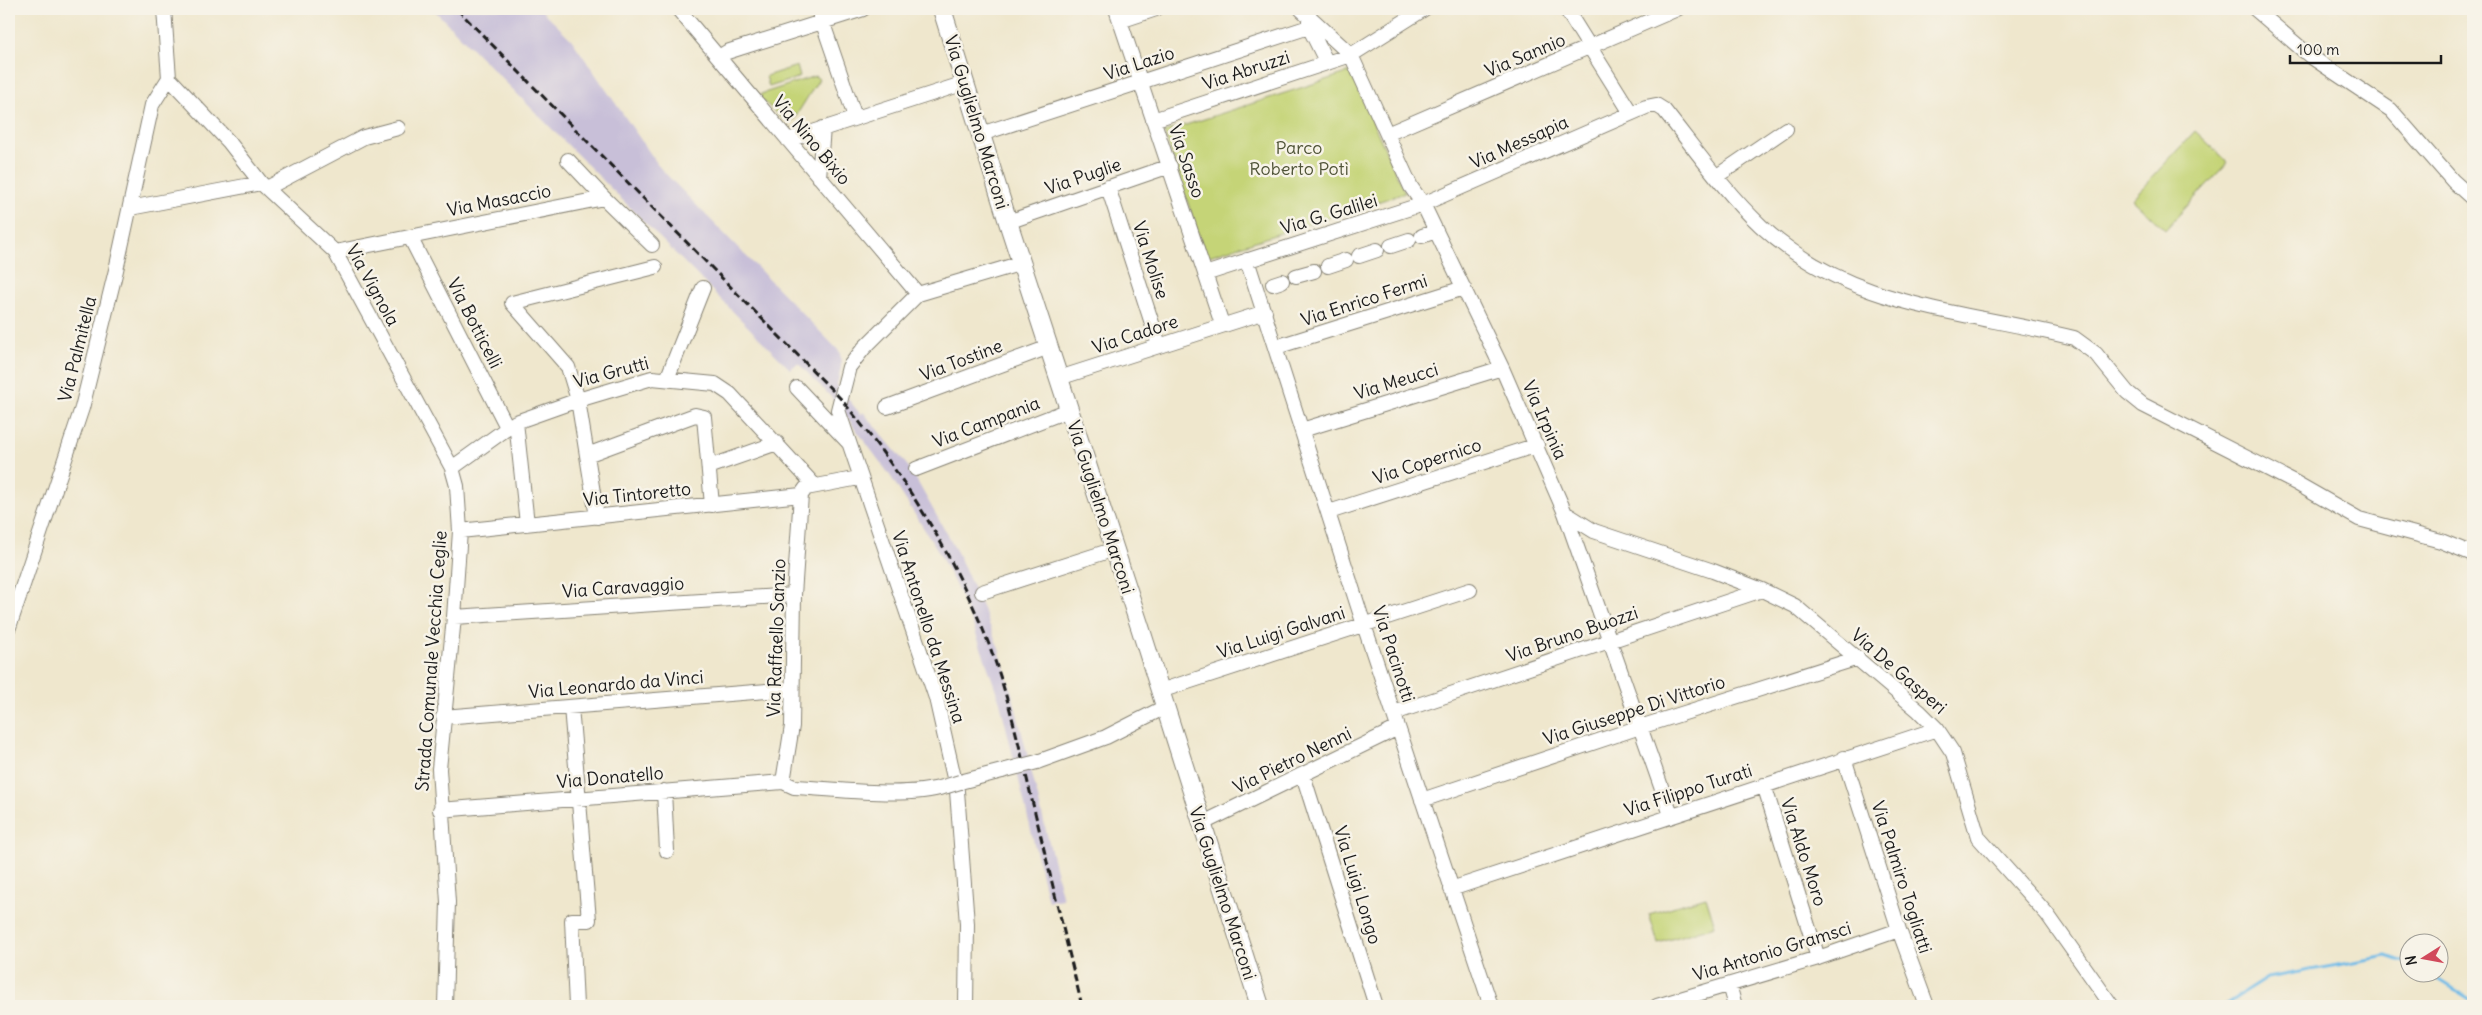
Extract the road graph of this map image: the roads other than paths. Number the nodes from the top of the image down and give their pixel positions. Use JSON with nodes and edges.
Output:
{"nodes":[{"id":1,"x":164,"y":9,"type":"edge"},
{"id":2,"x":678,"y":9,"type":"edge"},
{"id":3,"x":862,"y":9,"type":"edge"},
{"id":4,"x":942,"y":9,"type":"edge"},
{"id":5,"x":1156,"y":9,"type":"edge"},
{"id":6,"x":1424,"y":9,"type":"edge"},
{"id":7,"x":1566,"y":9,"type":"edge"},
{"id":8,"x":1677,"y":9,"type":"edge"},
{"id":9,"x":2255,"y":9,"type":"edge"},
{"id":10,"x":820,"y":15,"type":"edge"},
{"id":11,"x":1118,"y":15,"type":"edge"},
{"id":12,"x":1308,"y":15,"type":"edge"},
{"id":13,"x":1589,"y":47,"type":"junction"},
{"id":14,"x":1351,"y":55,"type":"junction"},
{"id":15,"x":719,"y":58,"type":"junction"},
{"id":16,"x":1327,"y":63,"type":"junction"},
{"id":17,"x":169,"y":78,"type":"junction"},
{"id":18,"x":1141,"y":82,"type":"junction"},
{"id":19,"x":965,"y":83,"type":"junction"},
{"id":20,"x":1631,"y":113,"type":"junction"},
{"id":21,"x":854,"y":117,"type":"junction"},
{"id":22,"x":1153,"y":120,"type":"junction"},
{"id":23,"x":398,"y":128,"type":"dead end"},
{"id":24,"x":823,"y":128,"type":"junction"},
{"id":25,"x":1786,"y":129,"type":"dead end"},
{"id":26,"x":981,"y":134,"type":"junction"},
{"id":27,"x":1387,"y":134,"type":"junction"},
{"id":28,"x":788,"y":140,"type":"junction"},
{"id":29,"x":568,"y":160,"type":"dead end"},
{"id":30,"x":1170,"y":166,"type":"junction"},
{"id":31,"x":1717,"y":176,"type":"junction"},
{"id":32,"x":819,"y":177,"type":"junction"},
{"id":33,"x":264,"y":186,"type":"junction"},
{"id":34,"x":1108,"y":186,"type":"junction"},
{"id":35,"x":604,"y":198,"type":"junction"},
{"id":36,"x":2473,"y":199,"type":"edge"},
{"id":37,"x":1423,"y":204,"type":"junction"},
{"id":38,"x":130,"y":208,"type":"junction"},
{"id":39,"x":1008,"y":222,"type":"junction"},
{"id":40,"x":1436,"y":231,"type":"junction"},
{"id":41,"x":410,"y":237,"type":"junction"},
{"id":42,"x":652,"y":245,"type":"dead end"},
{"id":43,"x":1391,"y":246,"type":"dead end"},
{"id":44,"x":1377,"y":250,"type":"dead end"},
{"id":45,"x":335,"y":252,"type":"junction"},
{"id":46,"x":1360,"y":256,"type":"dead end"},
{"id":47,"x":1247,"y":260,"type":"junction"},
{"id":48,"x":1346,"y":260,"type":"dead end"},
{"id":49,"x":1022,"y":263,"type":"junction"},
{"id":50,"x":1328,"y":266,"type":"dead end"},
{"id":51,"x":655,"y":267,"type":"dead end"},
{"id":52,"x":1314,"y":271,"type":"dead end"},
{"id":53,"x":1205,"y":274,"type":"junction"},
{"id":54,"x":1296,"y":276,"type":"dead end"},
{"id":55,"x":703,"y":288,"type":"dead end"},
{"id":56,"x":1464,"y":288,"type":"junction"},
{"id":57,"x":918,"y":294,"type":"junction"},
{"id":58,"x":1265,"y":312,"type":"junction"},
{"id":59,"x":1222,"y":324,"type":"junction"},
{"id":60,"x":1159,"y":345,"type":"junction"},
{"id":61,"x":1049,"y":347,"type":"junction"},
{"id":62,"x":1276,"y":347,"type":"junction"},
{"id":63,"x":1502,"y":368,"type":"junction"},
{"id":64,"x":1059,"y":378,"type":"junction"},
{"id":65,"x":668,"y":379,"type":"junction"},
{"id":66,"x":797,"y":388,"type":"dead end"},
{"id":67,"x":578,"y":400,"type":"junction"},
{"id":68,"x":887,"y":408,"type":"dead end"},
{"id":69,"x":1070,"y":410,"type":"junction"},
{"id":70,"x":512,"y":424,"type":"junction"},
{"id":71,"x":1302,"y":430,"type":"junction"},
{"id":72,"x":849,"y":442,"type":"junction"},
{"id":73,"x":777,"y":443,"type":"junction"},
{"id":74,"x":1537,"y":445,"type":"junction"},
{"id":75,"x":587,"y":455,"type":"junction"},
{"id":76,"x":710,"y":467,"type":"junction"},
{"id":77,"x":452,"y":468,"type":"junction"},
{"id":78,"x":916,"y":468,"type":"dead end"},
{"id":79,"x":859,"y":478,"type":"junction"},
{"id":80,"x":815,"y":486,"type":"junction"},
{"id":81,"x":801,"y":496,"type":"junction"},
{"id":82,"x":712,"y":505,"type":"junction"},
{"id":83,"x":1329,"y":512,"type":"junction"},
{"id":84,"x":1564,"y":513,"type":"junction"},
{"id":85,"x":597,"y":517,"type":"junction"},
{"id":86,"x":527,"y":524,"type":"junction"},
{"id":87,"x":460,"y":531,"type":"junction"},
{"id":88,"x":1115,"y":549,"type":"junction"},
{"id":89,"x":2473,"y":554,"type":"edge"},
{"id":90,"x":1470,"y":590,"type":"dead end"},
{"id":91,"x":1762,"y":590,"type":"junction"},
{"id":92,"x":982,"y":592,"type":"dead end"},
{"id":93,"x":794,"y":595,"type":"junction"},
{"id":94,"x":454,"y":617,"type":"junction"},
{"id":95,"x":1364,"y":625,"type":"junction"},
{"id":96,"x":9,"y":628,"type":"edge"},
{"id":97,"x":1610,"y":641,"type":"junction"},
{"id":98,"x":1858,"y":658,"type":"junction"},
{"id":99,"x":792,"y":689,"type":"junction"},
{"id":100,"x":1162,"y":699,"type":"junction"},
{"id":101,"x":571,"y":707,"type":"junction"},
{"id":102,"x":1394,"y":714,"type":"junction"},
{"id":103,"x":443,"y":716,"type":"junction"},
{"id":104,"x":1398,"y":728,"type":"junction"},
{"id":105,"x":1640,"y":728,"type":"junction"},
{"id":106,"x":1937,"y":729,"type":"junction"},
{"id":107,"x":1844,"y":758,"type":"junction"},
{"id":108,"x":1002,"y":771,"type":"joint"},
{"id":109,"x":1303,"y":775,"type":"junction"},
{"id":110,"x":783,"y":782,"type":"junction"},
{"id":111,"x":1764,"y":785,"type":"junction"},
{"id":112,"x":664,"y":792,"type":"junction"},
{"id":113,"x":578,"y":798,"type":"junction"},
{"id":114,"x":1422,"y":800,"type":"junction"},
{"id":115,"x":440,"y":810,"type":"junction"},
{"id":116,"x":1671,"y":815,"type":"junction"},
{"id":117,"x":1201,"y":824,"type":"junction"},
{"id":118,"x":667,"y":851,"type":"dead end"},
{"id":119,"x":1451,"y":889,"type":"junction"},
{"id":120,"x":1899,"y":930,"type":"junction"},
{"id":121,"x":1818,"y":958,"type":"junction"},
{"id":122,"x":1729,"y":985,"type":"junction"},
{"id":123,"x":966,"y":1001,"type":"edge"},
{"id":124,"x":445,"y":1006,"type":"edge"},
{"id":125,"x":576,"y":1006,"type":"edge"},
{"id":126,"x":955,"y":1006,"type":"edge"},
{"id":127,"x":1260,"y":1006,"type":"edge"},
{"id":128,"x":1376,"y":1006,"type":"edge"},
{"id":129,"x":1491,"y":1006,"type":"edge"},
{"id":130,"x":1657,"y":1006,"type":"edge"},
{"id":131,"x":1735,"y":1006,"type":"edge"},
{"id":132,"x":1927,"y":1006,"type":"edge"},
{"id":133,"x":2112,"y":1006,"type":"edge"}],
"edges":[{"from":1,"to":17,"type":"street"},
{"from":2,"to":15,"type":"street","name":"Via Nino Bixio"},
{"from":3,"to":10,"type":"street"},
{"from":4,"to":19,"type":"main road","name":"Via Guglielmo Marconi"},
{"from":5,"to":11,"type":"street"},
{"from":6,"to":14,"type":"street","name":"Via Abruzzi"},
{"from":7,"to":13,"type":"street"},
{"from":8,"to":13,"type":"street","name":"Via Sannio"},
{"from":9,"to":36,"type":"street"},
{"from":10,"to":15,"type":"street"},
{"from":10,"to":21,"type":"street"},
{"from":11,"to":18,"type":"street","name":"Via Sasso"},
{"from":12,"to":14,"type":"street"},
{"from":12,"to":16,"type":"street"},
{"from":12,"to":18,"type":"street","name":"Via Lazio"},
{"from":13,"to":20,"type":"street"},
{"from":13,"to":27,"type":"street","name":"Via Sannio"},
{"from":14,"to":16,"type":"street","name":"Via Abruzzi"},
{"from":14,"to":27,"type":"street","name":"Via Irpinia"},
{"from":15,"to":28,"type":"street","name":"Via Nino Bixio"},
{"from":16,"to":22,"type":"street","name":"Via Abruzzi"},
{"from":17,"to":33,"type":"street","name":"Via Vignola"},
{"from":17,"to":38,"type":"street","name":"Via Palmitella"},
{"from":18,"to":22,"type":"street","name":"Via Sasso"},
{"from":18,"to":26,"type":"street","name":"Via Lazio"},
{"from":19,"to":21,"type":"street"},
{"from":19,"to":26,"type":"main road","name":"Via Guglielmo Marconi"},
{"from":20,"to":31,"type":"street","name":"Via Messapia"},
{"from":20,"to":37,"type":"street","name":"Via Messapia"},
{"from":21,"to":24,"type":"street"},
{"from":22,"to":30,"type":"street","name":"Via Sasso"},
{"from":23,"to":33,"type":"street"},
{"from":24,"to":28,"type":"street"},
{"from":24,"to":32,"type":"street"},
{"from":25,"to":31,"type":"street"},
{"from":26,"to":39,"type":"main road","name":"Via Guglielmo Marconi"},
{"from":27,"to":37,"type":"street","name":"Via Irpinia"},
{"from":28,"to":32,"type":"street","name":"Via Nino Bixio"},
{"from":29,"to":35,"type":"street"},
{"from":30,"to":34,"type":"street","name":"Via Puglie"},
{"from":30,"to":53,"type":"street","name":"Via Sasso"},
{"from":31,"to":89,"type":"street","name":"Via Messapia"},
{"from":32,"to":57,"type":"street","name":"Via Nino Bixio"},
{"from":33,"to":38,"type":"street"},
{"from":33,"to":45,"type":"street","name":"Via Vignola"},
{"from":34,"to":39,"type":"street","name":"Via Puglie"},
{"from":34,"to":60,"type":"street","name":"Via Molise"},
{"from":35,"to":41,"type":"street","name":"Via Masaccio"},
{"from":35,"to":42,"type":"street"},
{"from":37,"to":40,"type":"street","name":"Via Irpinia"},
{"from":37,"to":47,"type":"street","name":"Via G. Galilei"},
{"from":38,"to":96,"type":"street","name":"Via Palmitella"},
{"from":39,"to":49,"type":"main road","name":"Via Guglielmo Marconi"},
{"from":40,"to":43,"type":"street"},
{"from":40,"to":56,"type":"street","name":"Via Irpinia"},
{"from":41,"to":45,"type":"street","name":"Via Masaccio"},
{"from":41,"to":70,"type":"street","name":"Via Botticelli"},
{"from":44,"to":46,"type":"street"},
{"from":45,"to":77,"type":"street","name":"Via Vignola"},
{"from":47,"to":53,"type":"street","name":"Via G. Galilei"},
{"from":47,"to":58,"type":"street","name":"Via Pacinotti"},
{"from":48,"to":50,"type":"street"},
{"from":49,"to":57,"type":"street"},
{"from":49,"to":61,"type":"main road","name":"Via Guglielmo Marconi"},
{"from":51,"to":67,"type":"street"},
{"from":52,"to":54,"type":"street"},
{"from":53,"to":59,"type":"street","name":"Via Sasso"},
{"from":55,"to":65,"type":"street"},
{"from":56,"to":62,"type":"street","name":"Via Enrico Fermi"},
{"from":56,"to":63,"type":"street","name":"Via Irpinia"},
{"from":57,"to":72,"type":"street","name":"Via Antonello da Messina"},
{"from":58,"to":59,"type":"street","name":"Via Cadore"},
{"from":58,"to":62,"type":"street","name":"Via Pacinotti"},
{"from":59,"to":60,"type":"street","name":"Via Cadore"},
{"from":60,"to":64,"type":"street","name":"Via Cadore"},
{"from":61,"to":64,"type":"main road","name":"Via Guglielmo Marconi"},
{"from":61,"to":68,"type":"street","name":"Via Tostine"},
{"from":62,"to":71,"type":"street","name":"Via Pacinotti"},
{"from":63,"to":71,"type":"street","name":"Via Meucci"},
{"from":63,"to":74,"type":"street","name":"Via Irpinia"},
{"from":64,"to":69,"type":"main road","name":"Via Guglielmo Marconi"},
{"from":65,"to":67,"type":"street","name":"Via Grutti"},
{"from":65,"to":73,"type":"street","name":"Via Grutti"},
{"from":66,"to":72,"type":"street"},
{"from":67,"to":70,"type":"street","name":"Via Grutti"},
{"from":67,"to":75,"type":"street"},
{"from":69,"to":78,"type":"street","name":"Via Campania"},
{"from":69,"to":88,"type":"main road","name":"Via Guglielmo Marconi"},
{"from":70,"to":77,"type":"street","name":"Via Grutti"},
{"from":70,"to":86,"type":"street"},
{"from":71,"to":83,"type":"street","name":"Via Pacinotti"},
{"from":72,"to":79,"type":"street","name":"Via Antonello da Messina"},
{"from":73,"to":76,"type":"street"},
{"from":73,"to":80,"type":"street","name":"Via Grutti"},
{"from":74,"to":83,"type":"street","name":"Via Copernico"},
{"from":74,"to":84,"type":"street","name":"Via Irpinia"},
{"from":75,"to":76,"type":"street"},
{"from":75,"to":85,"type":"street"},
{"from":76,"to":82,"type":"street"},
{"from":77,"to":87,"type":"street","name":"Strada Comunale Vecchia Ceglie"},
{"from":79,"to":80,"type":"street"},
{"from":79,"to":123,"type":"street","name":"Via Antonello da Messina"},
{"from":80,"to":81,"type":"street","name":"Via Tintoretto"},
{"from":81,"to":82,"type":"street","name":"Via Tintoretto"},
{"from":81,"to":93,"type":"street","name":"Via Raffaello Sanzio"},
{"from":82,"to":85,"type":"street","name":"Via Tintoretto"},
{"from":83,"to":95,"type":"street","name":"Via Pacinotti"},
{"from":84,"to":91,"type":"street","name":"Via De Gasperi"},
{"from":84,"to":97,"type":"street","name":"Via Irpinia"},
{"from":85,"to":86,"type":"street","name":"Via Tintoretto"},
{"from":86,"to":87,"type":"street","name":"Via Tintoretto"},
{"from":87,"to":94,"type":"street","name":"Strada Comunale Vecchia Ceglie"},
{"from":88,"to":92,"type":"street"},
{"from":88,"to":100,"type":"main road","name":"Via Guglielmo Marconi"},
{"from":90,"to":95,"type":"street","name":"Via Luigi Galvani"},
{"from":91,"to":97,"type":"street","name":"Via Bruno Buozzi"},
{"from":91,"to":98,"type":"street","name":"Via De Gasperi"},
{"from":93,"to":94,"type":"street","name":"Via Caravaggio"},
{"from":93,"to":99,"type":"street","name":"Via Raffaello Sanzio"},
{"from":94,"to":103,"type":"street","name":"Strada Comunale Vecchia Ceglie"},
{"from":95,"to":100,"type":"street","name":"Via Luigi Galvani"},
{"from":95,"to":102,"type":"street","name":"Via Pacinotti"},
{"from":97,"to":102,"type":"street","name":"Via Bruno Buozzi"},
{"from":97,"to":105,"type":"street","name":"Via Irpinia"},
{"from":98,"to":105,"type":"street","name":"Via Giuseppe Di Vittorio"},
{"from":98,"to":106,"type":"street","name":"Via De Gasperi"},
{"from":99,"to":101,"type":"street","name":"Via Leonardo da Vinci"},
{"from":99,"to":110,"type":"street","name":"Via Raffaello Sanzio"},
{"from":100,"to":108,"type":"street","name":"Via Luigi Galvani","bridge":true},
{"from":100,"to":117,"type":"main road","name":"Via Guglielmo Marconi"},
{"from":101,"to":103,"type":"street","name":"Via Leonardo da Vinci"},
{"from":101,"to":113,"type":"street"},
{"from":102,"to":104,"type":"street","name":"Via Pacinotti"},
{"from":103,"to":115,"type":"street","name":"Strada Comunale Vecchia Ceglie"},
{"from":104,"to":109,"type":"street","name":"Via Pietro Nenni"},
{"from":104,"to":114,"type":"street","name":"Via Pacinotti"},
{"from":105,"to":114,"type":"street","name":"Via Giuseppe Di Vittorio"},
{"from":105,"to":116,"type":"street","name":"Via Irpinia"},
{"from":106,"to":107,"type":"street","name":"Via Filippo Turati"},
{"from":106,"to":133,"type":"street","name":"Via De Gasperi"},
{"from":107,"to":111,"type":"street","name":"Via Filippo Turati"},
{"from":107,"to":120,"type":"street","name":"Via Palmiro Togliatti"},
{"from":108,"to":110,"type":"street","name":"Via Donatello"},
{"from":109,"to":117,"type":"street","name":"Via Pietro Nenni"},
{"from":109,"to":128,"type":"street","name":"Via Luigi Longo"},
{"from":110,"to":112,"type":"street","name":"Via Donatello"},
{"from":111,"to":116,"type":"street","name":"Via Filippo Turati"},
{"from":111,"to":121,"type":"street","name":"Via Aldo Moro"},
{"from":112,"to":113,"type":"street","name":"Via Donatello"},
{"from":112,"to":118,"type":"street"},
{"from":113,"to":115,"type":"street","name":"Via Donatello"},
{"from":113,"to":125,"type":"street"},
{"from":114,"to":119,"type":"street","name":"Via Pacinotti"},
{"from":115,"to":124,"type":"street","name":"Strada Comunale Vecchia Ceglie"},
{"from":116,"to":119,"type":"street","name":"Via Filippo Turati"},
{"from":117,"to":127,"type":"main road","name":"Via Guglielmo Marconi"},
{"from":119,"to":129,"type":"street","name":"Via Pacinotti"},
{"from":120,"to":121,"type":"street","name":"Via Antonio Gramsci"},
{"from":120,"to":132,"type":"street","name":"Via Palmiro Togliatti"},
{"from":121,"to":122,"type":"street","name":"Via Antonio Gramsci"},
{"from":122,"to":130,"type":"street","name":"Via Antonio Gramsci"},
{"from":122,"to":131,"type":"street"},
{"from":123,"to":126,"type":"street"}]}
